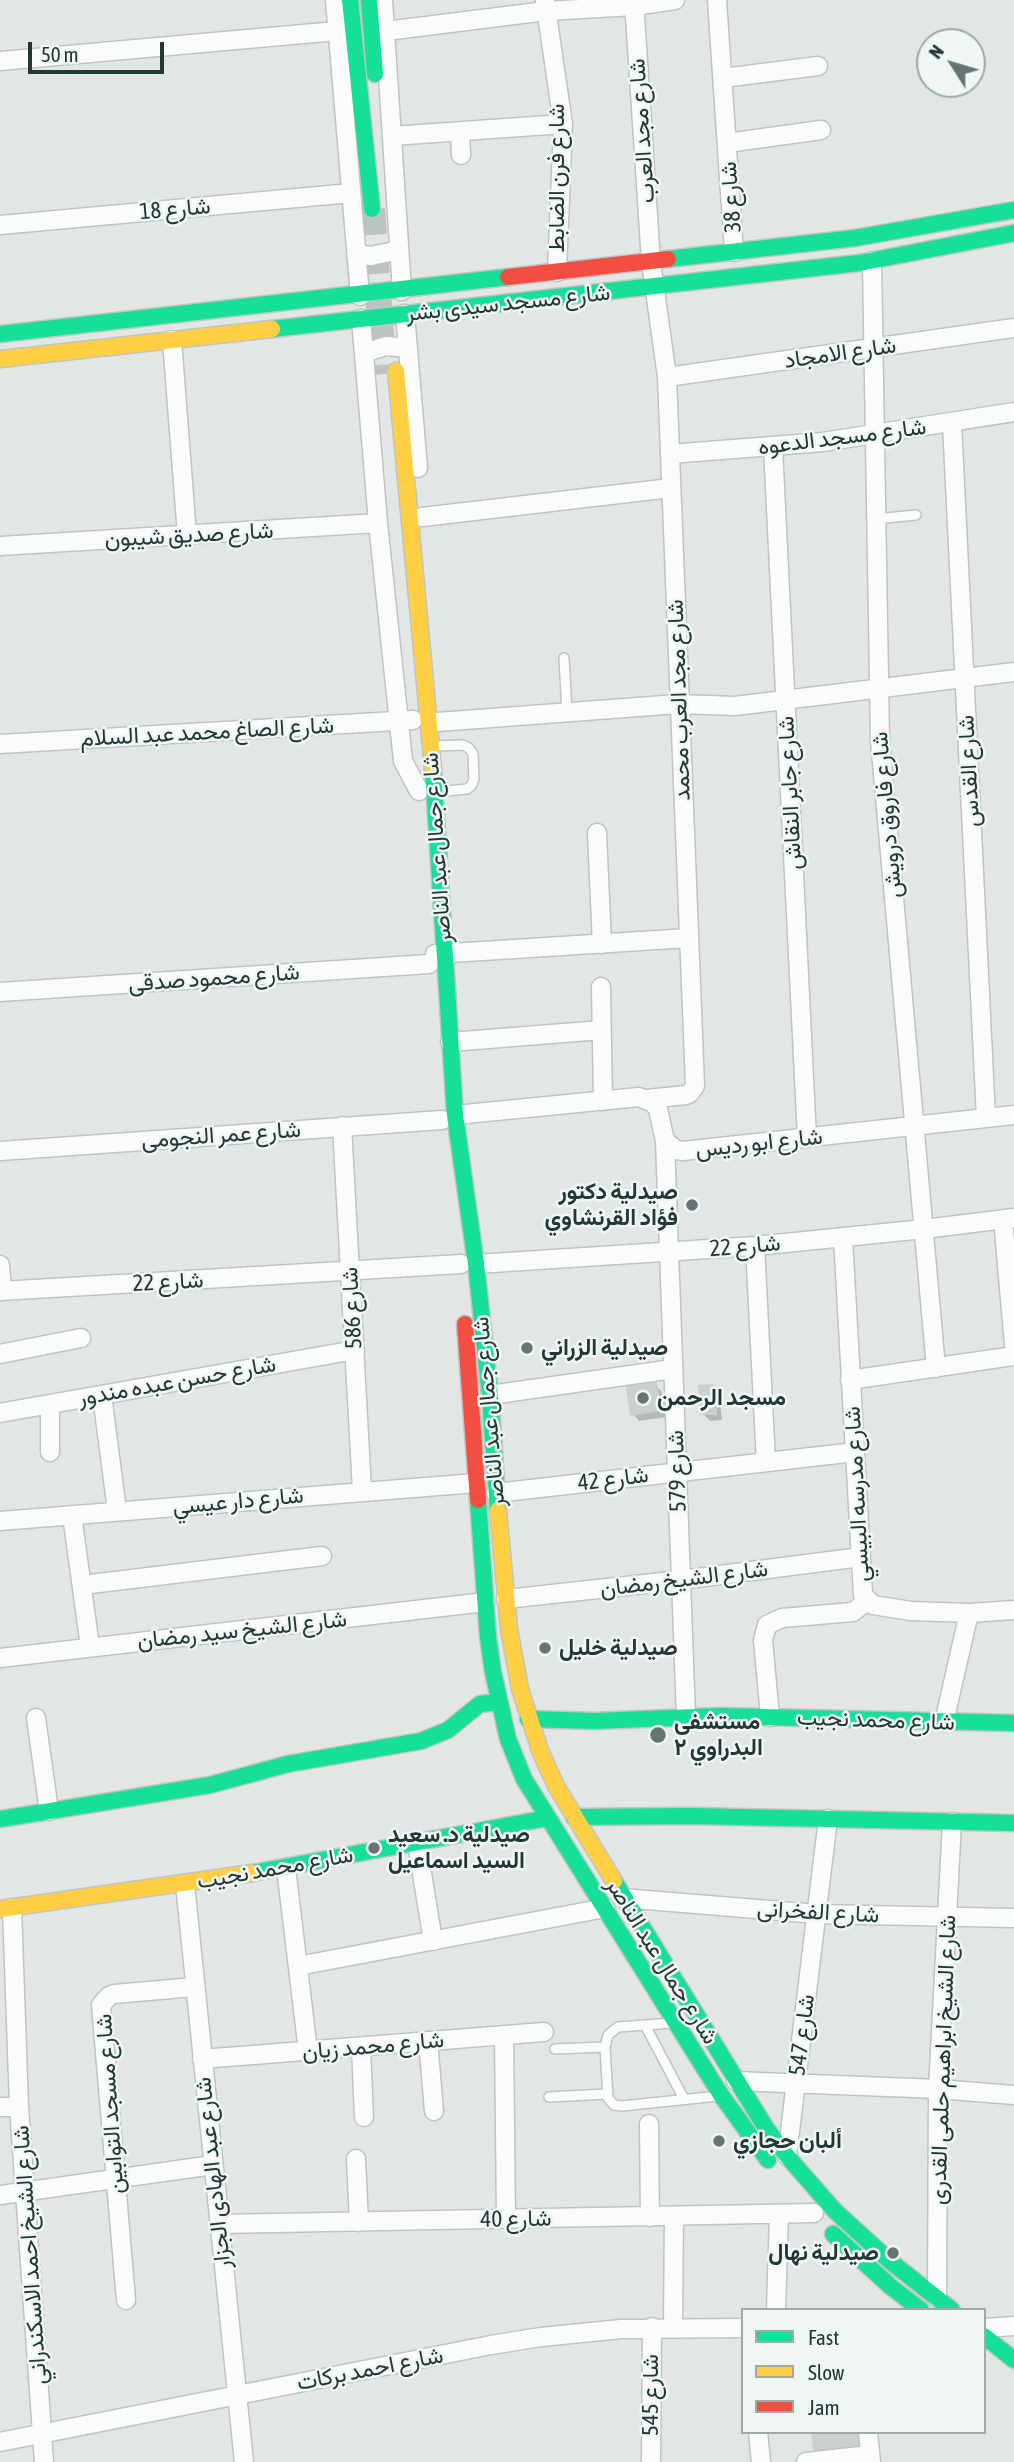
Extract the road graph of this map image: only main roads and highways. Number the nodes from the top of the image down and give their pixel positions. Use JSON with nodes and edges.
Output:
{"nodes":[{"id":1,"x":349,"y":0,"type":"edge"},
{"id":2,"x":369,"y":0,"type":"edge"},
{"id":3,"x":1014,"y":210,"type":"edge"},
{"id":4,"x":1014,"y":233,"type":"edge"},
{"id":5,"x":855,"y":238,"type":"junction"},
{"id":6,"x":866,"y":262,"type":"junction"},
{"id":7,"x":0,"y":334,"type":"edge"},
{"id":8,"x":0,"y":359,"type":"edge"},
{"id":9,"x":406,"y":721,"type":"road end"},
{"id":10,"x":427,"y":791,"type":"junction"},
{"id":11,"x":424,"y":886,"type":"dead end"},
{"id":12,"x":432,"y":1003,"type":"dead end"},
{"id":13,"x":448,"y":1117,"type":"junction"},
{"id":14,"x":468,"y":1264,"type":"junction"},
{"id":15,"x":498,"y":1702,"type":"junction"},
{"id":16,"x":528,"y":1719,"type":"junction"},
{"id":17,"x":1014,"y":1723,"type":"edge"},
{"id":18,"x":574,"y":1817,"type":"junction"},
{"id":19,"x":548,"y":1818,"type":"junction"},
{"id":20,"x":0,"y":1819,"type":"edge"},
{"id":21,"x":1014,"y":1823,"type":"edge"},
{"id":22,"x":6,"y":1908,"type":"edge"},
{"id":23,"x":781,"y":2176,"type":"dead end"},
{"id":24,"x":797,"y":2194,"type":"dead end"},
{"id":25,"x":919,"y":2308,"type":"edge"},
{"id":26,"x":950,"y":2308,"type":"edge"},
{"id":27,"x":986,"y":2338,"type":"edge"},
{"id":28,"x":1014,"y":2360,"type":"edge"}],
"edges":[{"from":1,"to":2,"type":"main road"},
{"from":3,"to":5,"type":"main road","name":"شارع مسجد سيدى بشر"},
{"from":4,"to":6,"type":"main road","name":"شارع مسجد سيدى بشر"},
{"from":5,"to":6,"type":"main road"},
{"from":5,"to":7,"type":"main road","name":"شارع مسجد سيدى بشر"},
{"from":6,"to":8,"type":"main road","name":"شارع مسجد سيدى بشر"},
{"from":9,"to":10,"type":"main road","name":"شارع جمال عبد الناصر"},
{"from":10,"to":11,"type":"main road","name":"شارع جمال عبد الناصر"},
{"from":10,"to":13,"type":"main road","name":"شارع جمال عبد الناصر"},
{"from":12,"to":13,"type":"main road","name":"شارع جمال عبد الناصر"},
{"from":13,"to":14,"type":"main road","name":"شارع جمال عبد الناصر"},
{"from":14,"to":15,"type":"main road","name":"شارع جمال عبد الناصر"},
{"from":14,"to":16,"type":"main road","name":"شارع جمال عبد الناصر"},
{"from":15,"to":19,"type":"main road","name":"شارع جمال عبد الناصر"},
{"from":15,"to":20,"type":"main road"},
{"from":16,"to":17,"type":"main road","name":"شارع محمد نجيب"},
{"from":16,"to":18,"type":"main road","name":"شارع جمال عبد الناصر"},
{"from":18,"to":21,"type":"main road"},
{"from":18,"to":26,"type":"main road","name":"شارع جمال عبد الناصر"},
{"from":19,"to":22,"type":"main road","name":"شارع محمد نجيب"},
{"from":19,"to":23,"type":"main road","name":"شارع جمال عبد الناصر"},
{"from":24,"to":25,"type":"main road"},
{"from":27,"to":28,"type":"main road"}]}
